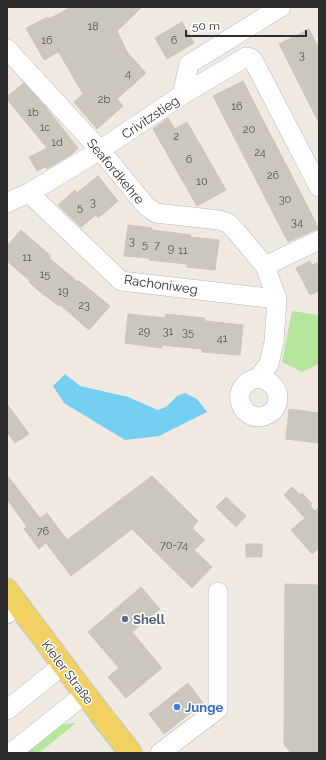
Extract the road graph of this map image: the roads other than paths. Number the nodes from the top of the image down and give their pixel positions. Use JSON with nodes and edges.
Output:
{"nodes":[{"id":1,"x":281,"y":7,"type":"edge"},
{"id":2,"x":7,"y":49,"type":"edge"},
{"id":3,"x":182,"y":95,"type":"junction"},
{"id":4,"x":100,"y":150,"type":"junction"},
{"id":5,"x":319,"y":187,"type":"edge"},
{"id":6,"x":29,"y":193,"type":"junction"},
{"id":7,"x":7,"y":203,"type":"edge"},
{"id":8,"x":319,"y":240,"type":"edge"},
{"id":9,"x":265,"y":266,"type":"junction"},
{"id":10,"x":277,"y":299,"type":"junction"},
{"id":11,"x":258,"y":378,"type":"dead end"},
{"id":12,"x":218,"y":592,"type":"dead end"},
{"id":13,"x":11,"y":603,"type":"edge"},
{"id":14,"x":63,"y":665,"type":"junction"},
{"id":15,"x":85,"y":694,"type":"junction"},
{"id":16,"x":7,"y":710,"type":"edge"},
{"id":17,"x":11,"y":753,"type":"edge"},
{"id":18,"x":131,"y":753,"type":"edge"},
{"id":19,"x":160,"y":753,"type":"edge"}],
"edges":[{"from":1,"to":3,"type":"street","name":"Crivitzstieg"},
{"from":2,"to":4,"type":"street","name":"Seafordkehre"},
{"from":3,"to":4,"type":"street","name":"Crivitzstieg"},
{"from":3,"to":5,"type":"street"},
{"from":4,"to":6,"type":"street"},
{"from":4,"to":9,"type":"street","name":"Seafordkehre"},
{"from":6,"to":7,"type":"street"},
{"from":6,"to":10,"type":"street","name":"Rachoniweg"},
{"from":8,"to":9,"type":"street"},
{"from":9,"to":10,"type":"street","name":"Seafordkehre"},
{"from":10,"to":11,"type":"street","name":"Seafordkehre"},
{"from":12,"to":19,"type":"street"},
{"from":13,"to":14,"type":"main road","name":"Kieler Straße"},
{"from":14,"to":15,"type":"main road","name":"Kieler Straße"},
{"from":14,"to":16,"type":"street"},
{"from":15,"to":17,"type":"street"},
{"from":15,"to":18,"type":"main road","name":"Kieler Straße"}]}
